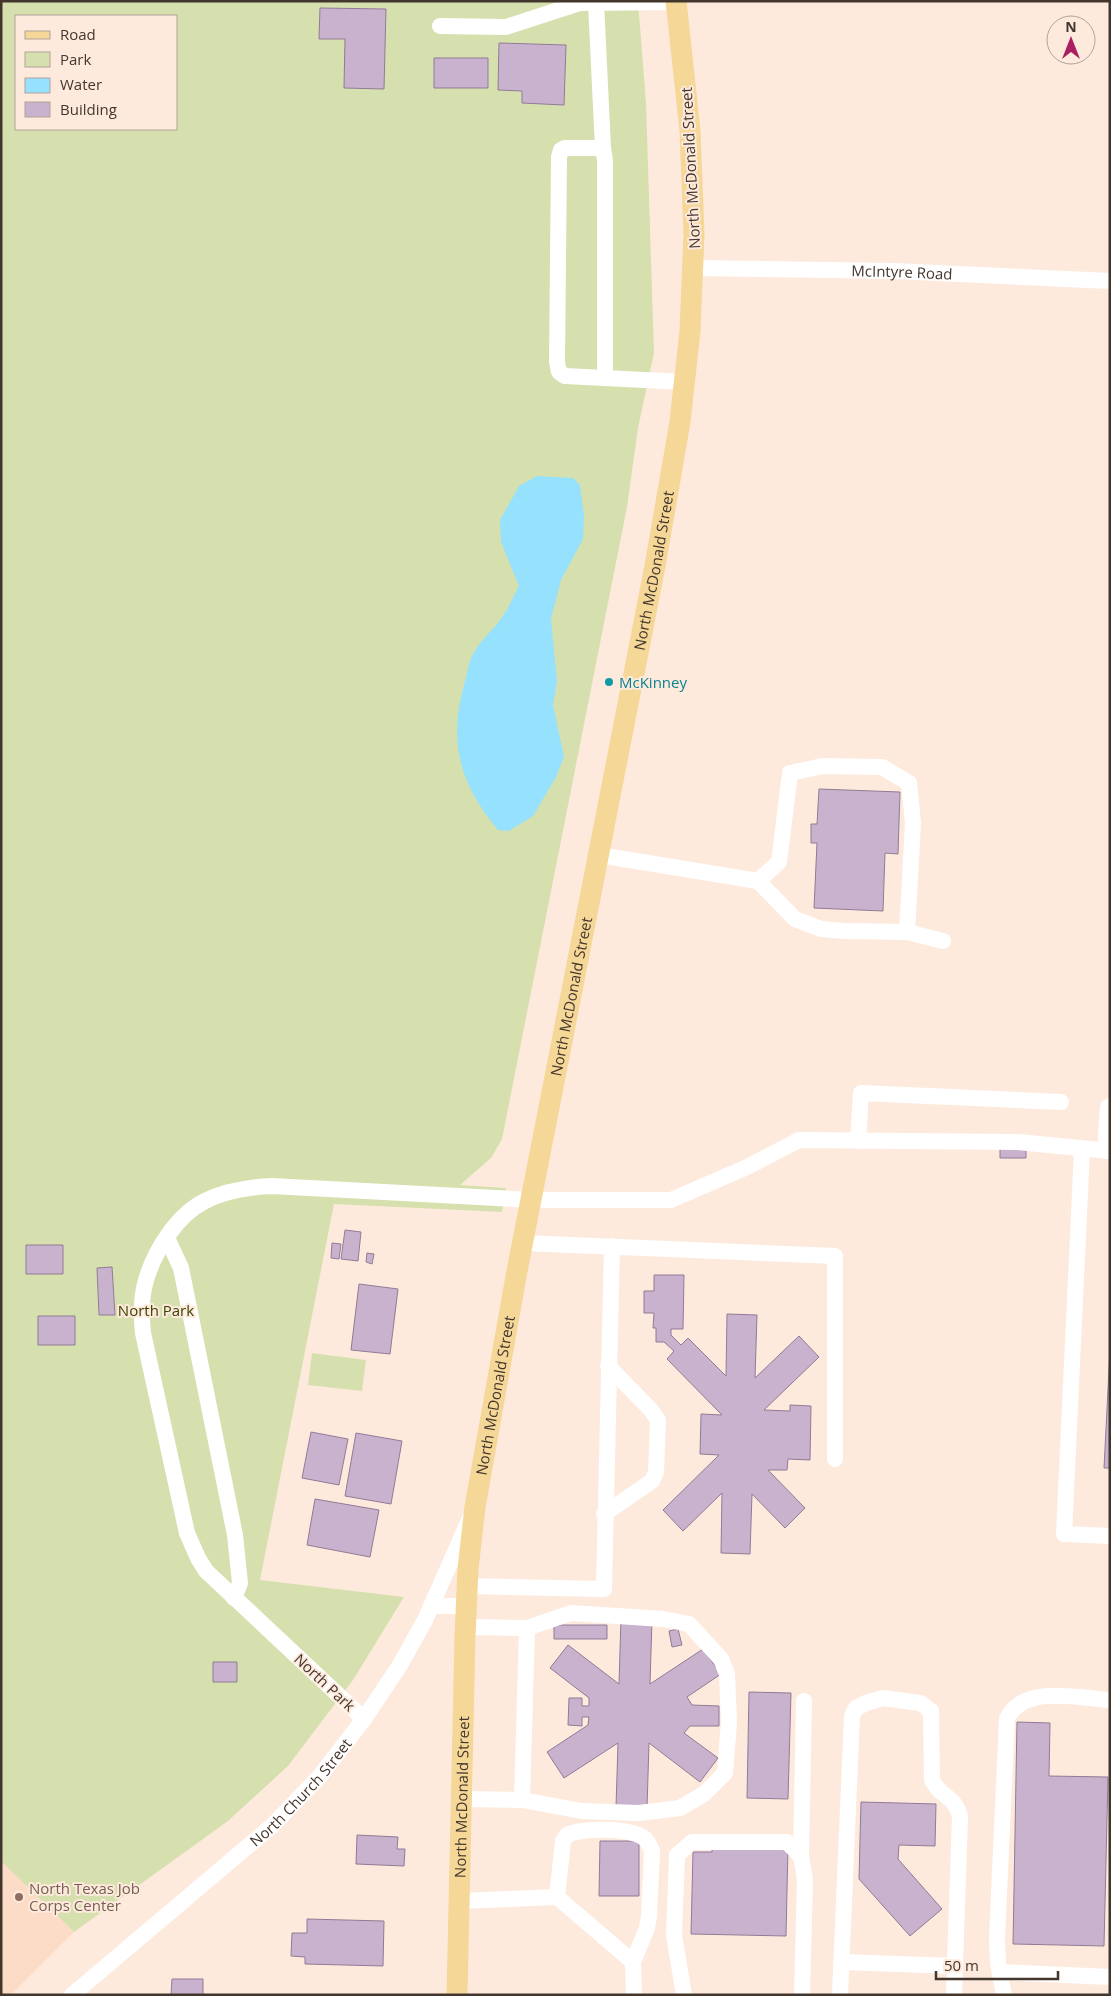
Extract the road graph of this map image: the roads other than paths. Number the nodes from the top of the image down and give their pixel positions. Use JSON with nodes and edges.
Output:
{"nodes":[{"id":1,"x":676,"y":2,"type":"edge"},
{"id":2,"x":596,"y":3,"type":"junction"},
{"id":3,"x":440,"y":26,"type":"dead end"},
{"id":4,"x":603,"y":148,"type":"junction"},
{"id":5,"x":694,"y":268,"type":"junction"},
{"id":6,"x":1110,"y":281,"type":"edge"},
{"id":7,"x":605,"y":378,"type":"junction"},
{"id":8,"x":684,"y":382,"type":"junction"},
{"id":9,"x":599,"y":855,"type":"junction"},
{"id":10,"x":758,"y":881,"type":"junction"},
{"id":11,"x":907,"y":932,"type":"junction"},
{"id":12,"x":943,"y":941,"type":"dead end"},
{"id":13,"x":1061,"y":1102,"type":"dead end"},
{"id":14,"x":1110,"y":1106,"type":"edge"},
{"id":15,"x":858,"y":1141,"type":"junction"},
{"id":16,"x":1082,"y":1150,"type":"junction"},
{"id":17,"x":1107,"y":1151,"type":"edge"},
{"id":18,"x":532,"y":1200,"type":"junction"},
{"id":19,"x":168,"y":1238,"type":"junction"},
{"id":20,"x":523,"y":1242,"type":"junction"},
{"id":21,"x":612,"y":1246,"type":"junction"},
{"id":22,"x":608,"y":1366,"type":"junction"},
{"id":23,"x":835,"y":1459,"type":"dead end"},
{"id":24,"x":475,"y":1507,"type":"junction"},
{"id":25,"x":604,"y":1514,"type":"junction"},
{"id":26,"x":1110,"y":1536,"type":"edge"},
{"id":27,"x":234,"y":1598,"type":"junction"},
{"id":28,"x":431,"y":1606,"type":"junction"},
{"id":29,"x":466,"y":1606,"type":"junction"},
{"id":30,"x":527,"y":1628,"type":"junction"},
{"id":31,"x":1110,"y":1700,"type":"edge"},
{"id":32,"x":804,"y":1701,"type":"dead end"},
{"id":33,"x":364,"y":1719,"type":"junction"},
{"id":34,"x":461,"y":1799,"type":"junction"},
{"id":35,"x":522,"y":1800,"type":"junction"},
{"id":36,"x":801,"y":1856,"type":"junction"},
{"id":37,"x":556,"y":1897,"type":"junction"},
{"id":38,"x":459,"y":1901,"type":"junction"},
{"id":39,"x":633,"y":1962,"type":"junction"},
{"id":40,"x":841,"y":1962,"type":"junction"},
{"id":41,"x":955,"y":1966,"type":"junction"},
{"id":42,"x":1000,"y":1972,"type":"junction"},
{"id":43,"x":1110,"y":1977,"type":"edge"},
{"id":44,"x":72,"y":1995,"type":"edge"},
{"id":45,"x":457,"y":1995,"type":"edge"},
{"id":46,"x":634,"y":1995,"type":"edge"},
{"id":47,"x":684,"y":1995,"type":"edge"},
{"id":48,"x":802,"y":1995,"type":"edge"},
{"id":49,"x":840,"y":1995,"type":"edge"},
{"id":50,"x":954,"y":1995,"type":"edge"},
{"id":51,"x":1004,"y":1995,"type":"edge"}],
"edges":[{"from":1,"to":2,"type":"street"},
{"from":1,"to":5,"type":"main road","name":"North McDonald Street"},
{"from":2,"to":3,"type":"street"},
{"from":2,"to":4,"type":"street"},
{"from":4,"to":7,"type":"street"},
{"from":4,"to":7,"type":"street"},
{"from":5,"to":6,"type":"street","name":"McIntyre Road"},
{"from":5,"to":8,"type":"main road","name":"North McDonald Street"},
{"from":7,"to":8,"type":"street"},
{"from":8,"to":9,"type":"main road","name":"North McDonald Street"},
{"from":9,"to":10,"type":"street"},
{"from":9,"to":18,"type":"main road","name":"North McDonald Street"},
{"from":10,"to":11,"type":"street"},
{"from":10,"to":11,"type":"street"},
{"from":11,"to":12,"type":"street"},
{"from":13,"to":15,"type":"street"},
{"from":14,"to":17,"type":"street"},
{"from":15,"to":16,"type":"street","name":"North Park"},
{"from":15,"to":18,"type":"street","name":"North Park"},
{"from":16,"to":17,"type":"street","name":"North Park"},
{"from":16,"to":26,"type":"street"},
{"from":18,"to":19,"type":"street","name":"North Park"},
{"from":18,"to":20,"type":"main road","name":"North McDonald Street"},
{"from":19,"to":27,"type":"street"},
{"from":19,"to":27,"type":"street","name":"North Park"},
{"from":20,"to":21,"type":"street"},
{"from":20,"to":24,"type":"main road","name":"North McDonald Street"},
{"from":21,"to":22,"type":"street"},
{"from":21,"to":23,"type":"street"},
{"from":22,"to":25,"type":"street"},
{"from":22,"to":25,"type":"street"},
{"from":24,"to":28,"type":"street","name":"North Church Street"},
{"from":24,"to":29,"type":"main road","name":"North McDonald Street"},
{"from":25,"to":29,"type":"street"},
{"from":27,"to":33,"type":"street","name":"North Park"},
{"from":28,"to":29,"type":"street"},
{"from":28,"to":33,"type":"street","name":"North Church Street"},
{"from":29,"to":30,"type":"street"},
{"from":29,"to":34,"type":"main road","name":"North McDonald Street"},
{"from":30,"to":35,"type":"street"},
{"from":30,"to":35,"type":"street"},
{"from":31,"to":42,"type":"street"},
{"from":32,"to":36,"type":"street"},
{"from":33,"to":44,"type":"street","name":"North Church Street"},
{"from":34,"to":35,"type":"street"},
{"from":34,"to":38,"type":"main road","name":"North McDonald Street"},
{"from":36,"to":47,"type":"street"},
{"from":36,"to":48,"type":"street"},
{"from":37,"to":38,"type":"street"},
{"from":37,"to":39,"type":"street"},
{"from":37,"to":39,"type":"street"},
{"from":38,"to":45,"type":"main road","name":"North McDonald Street"},
{"from":39,"to":46,"type":"street"},
{"from":40,"to":41,"type":"street"},
{"from":40,"to":41,"type":"street"},
{"from":40,"to":49,"type":"street"},
{"from":41,"to":50,"type":"street"},
{"from":42,"to":43,"type":"street"},
{"from":42,"to":51,"type":"street"}]}
